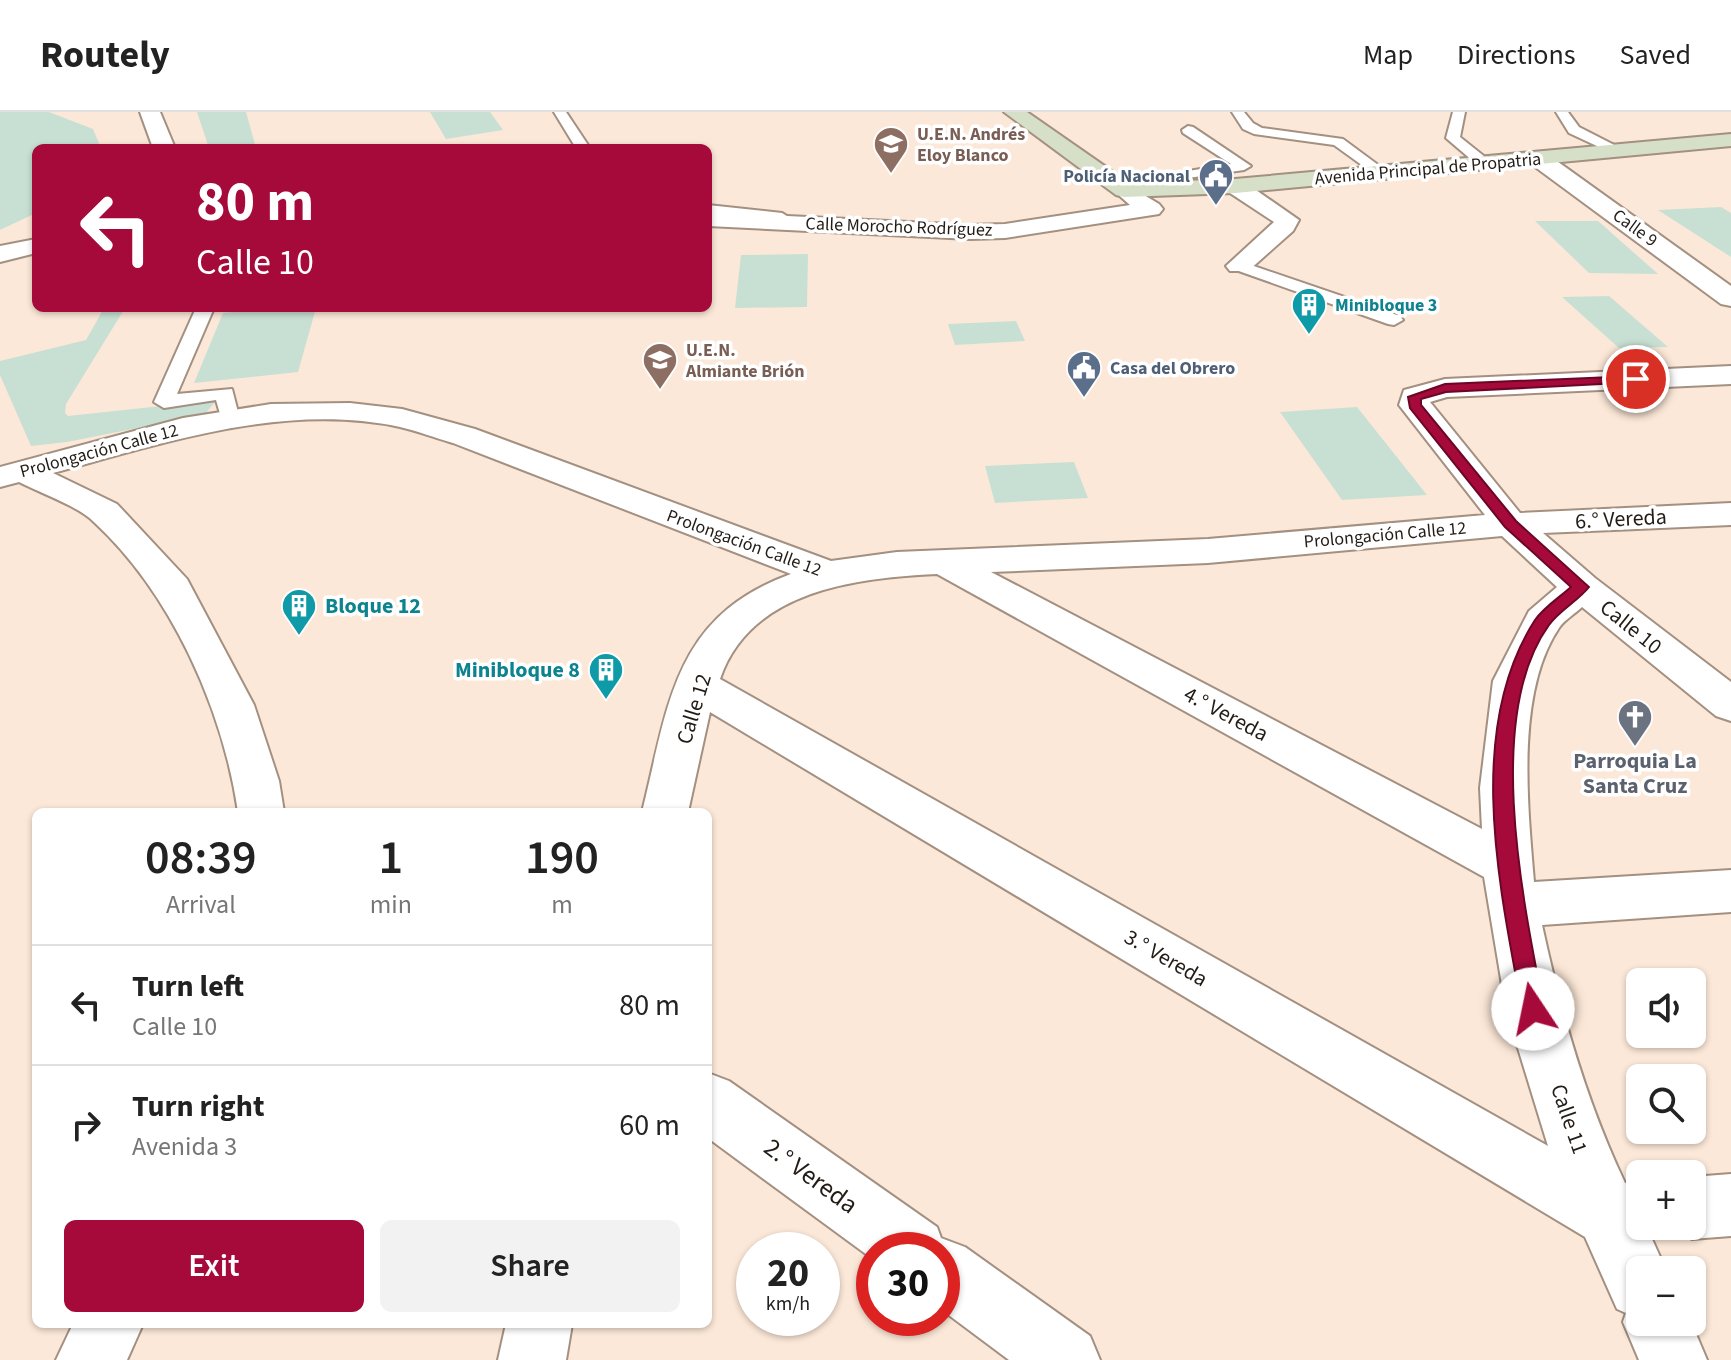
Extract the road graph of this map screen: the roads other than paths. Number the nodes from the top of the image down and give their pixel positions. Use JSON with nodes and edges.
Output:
{"nodes":[{"id":1,"x":150,"y":112,"type":"edge"},
{"id":2,"x":560,"y":112,"type":"edge"},
{"id":3,"x":1014,"y":112,"type":"edge"},
{"id":4,"x":1238,"y":112,"type":"edge"},
{"id":5,"x":1459,"y":112,"type":"edge"},
{"id":6,"x":1562,"y":112,"type":"edge"},
{"id":7,"x":1188,"y":130,"type":"dead end"},
{"id":8,"x":1730,"y":141,"type":"edge"},
{"id":9,"x":162,"y":144,"type":"edge"},
{"id":10,"x":580,"y":144,"type":"edge"},
{"id":11,"x":1619,"y":151,"type":"junction"},
{"id":12,"x":1539,"y":159,"type":"junction"},
{"id":13,"x":1485,"y":164,"type":"junction"},
{"id":14,"x":1382,"y":173,"type":"junction"},
{"id":15,"x":1158,"y":180,"type":"dead end"},
{"id":16,"x":1235,"y":180,"type":"junction"},
{"id":17,"x":1124,"y":190,"type":"junction"},
{"id":18,"x":712,"y":209,"type":"edge"},
{"id":19,"x":712,"y":219,"type":"edge"},
{"id":20,"x":850,"y":226,"type":"junction"},
{"id":21,"x":32,"y":247,"type":"edge"},
{"id":22,"x":0,"y":253,"type":"edge"},
{"id":23,"x":1239,"y":266,"type":"joint"},
{"id":24,"x":1731,"y":298,"type":"edge"},
{"id":25,"x":203,"y":312,"type":"edge"},
{"id":26,"x":1394,"y":320,"type":"dead end"},
{"id":27,"x":1731,"y":375,"type":"edge"},
{"id":28,"x":230,"y":420,"type":"junction"},
{"id":29,"x":11,"y":474,"type":"edge"},
{"id":30,"x":1731,"y":514,"type":"edge"},
{"id":31,"x":1510,"y":524,"type":"junction"},
{"id":32,"x":945,"y":563,"type":"junction"},
{"id":33,"x":828,"y":574,"type":"junction"},
{"id":34,"x":1581,"y":587,"type":"junction"},
{"id":35,"x":697,"y":685,"type":"junction"},
{"id":36,"x":1722,"y":690,"type":"edge"},
{"id":37,"x":260,"y":808,"type":"edge"},
{"id":38,"x":666,"y":808,"type":"edge"},
{"id":39,"x":1510,"y":885,"type":"junction"},
{"id":40,"x":1731,"y":891,"type":"edge"},
{"id":41,"x":712,"y":1105,"type":"edge"},
{"id":42,"x":1731,"y":1205,"type":"edge"},
{"id":43,"x":1706,"y":1207,"type":"edge"},
{"id":44,"x":1624,"y":1214,"type":"edge"},
{"id":45,"x":889,"y":1232,"type":"edge"},
{"id":46,"x":1633,"y":1256,"type":"edge"},
{"id":47,"x":960,"y":1283,"type":"edge"},
{"id":48,"x":108,"y":1328,"type":"edge"},
{"id":49,"x":538,"y":1328,"type":"edge"},
{"id":50,"x":1662,"y":1336,"type":"edge"},
{"id":51,"x":90,"y":1360,"type":"edge"},
{"id":52,"x":532,"y":1360,"type":"edge"},
{"id":53,"x":1066,"y":1360,"type":"edge"},
{"id":54,"x":1673,"y":1360,"type":"edge"}],
"edges":[{"from":1,"to":9,"type":"street"},
{"from":2,"to":10,"type":"lane"},
{"from":3,"to":17,"type":"main road"},
{"from":4,"to":14,"type":"lane"},
{"from":5,"to":13,"type":"lane"},
{"from":6,"to":11,"type":"lane"},
{"from":7,"to":16,"type":"lane"},
{"from":8,"to":11,"type":"main road","name":"Avenida Principal de Propatria"},
{"from":11,"to":12,"type":"main road","name":"Avenida Principal de Propatria"},
{"from":12,"to":13,"type":"main road","name":"Avenida Principal de Propatria"},
{"from":12,"to":24,"type":"street","name":"Calle 9"},
{"from":13,"to":14,"type":"main road","name":"Avenida Principal de Propatria"},
{"from":14,"to":16,"type":"main road","name":"Avenida Principal de Propatria"},
{"from":15,"to":16,"type":"lane"},
{"from":16,"to":17,"type":"main road","name":"Avenida Principal de Propatria"},
{"from":16,"to":23,"type":"street"},
{"from":17,"to":20,"type":"street","name":"Calle Morocho Rodríguez"},
{"from":18,"to":20,"type":"lane"},
{"from":19,"to":20,"type":"street","name":"Calle Morocho Rodríguez"},
{"from":21,"to":22,"type":"street"},
{"from":23,"to":26,"type":"lane"},
{"from":25,"to":28,"type":"lane"},
{"from":27,"to":31,"type":"street","name":"Calle 10"},
{"from":28,"to":29,"type":"street","name":"Prolongación Calle 12"},
{"from":28,"to":33,"type":"street","name":"Prolongación Calle 12"},
{"from":29,"to":37,"type":"street"},
{"from":30,"to":31,"type":"street","name":"6.° Vereda"},
{"from":31,"to":32,"type":"street","name":"Prolongación Calle 12"},
{"from":31,"to":34,"type":"street","name":"Calle 10"},
{"from":32,"to":33,"type":"street","name":"Prolongación Calle 12"},
{"from":32,"to":39,"type":"street","name":"4.° Vereda"},
{"from":33,"to":35,"type":"street","name":"Calle 12"},
{"from":34,"to":36,"type":"street","name":"Calle 10"},
{"from":34,"to":39,"type":"street","name":"Calle 11"},
{"from":35,"to":38,"type":"street","name":"Calle 12"},
{"from":35,"to":44,"type":"street","name":"3.° Vereda"},
{"from":39,"to":40,"type":"street"},
{"from":39,"to":44,"type":"street","name":"Calle 11"},
{"from":41,"to":45,"type":"street","name":"2.° Vereda"},
{"from":42,"to":43,"type":"street"},
{"from":44,"to":46,"type":"street","name":"Calle 11"},
{"from":47,"to":53,"type":"street"},
{"from":48,"to":51,"type":"street"},
{"from":49,"to":52,"type":"street"},
{"from":50,"to":54,"type":"street"}]}
